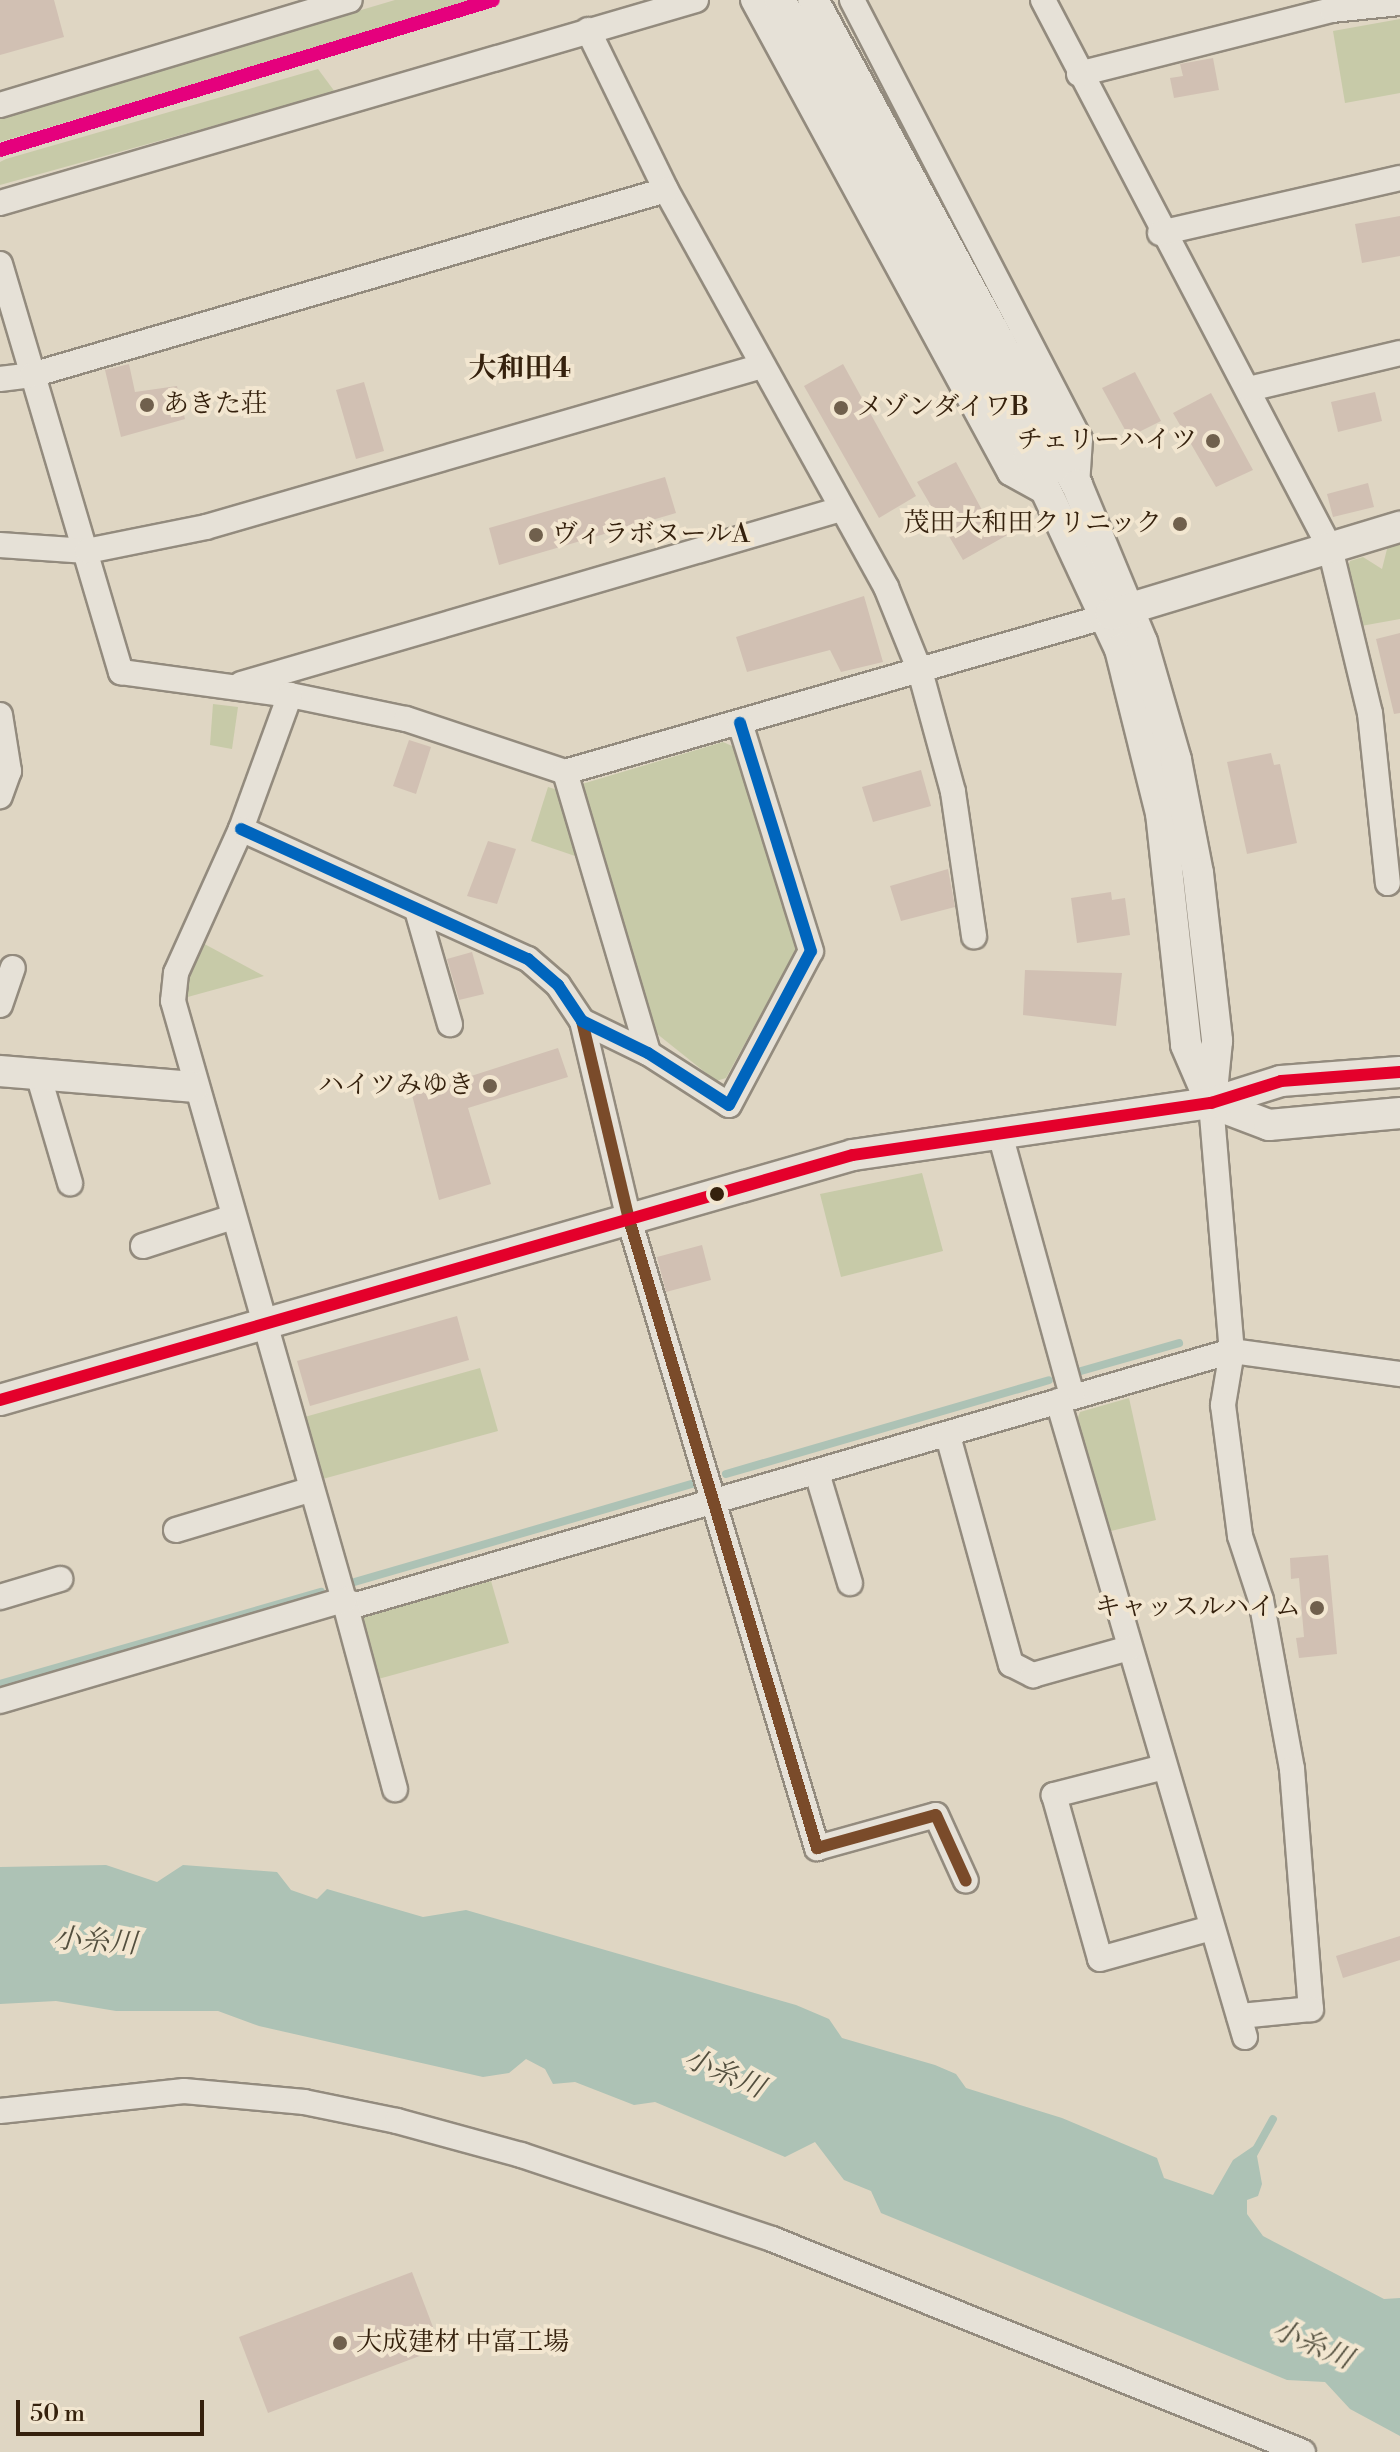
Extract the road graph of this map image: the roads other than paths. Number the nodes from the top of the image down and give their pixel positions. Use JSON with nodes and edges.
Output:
{"nodes":[{"id":1,"x":350,"y":0,"type":"edge"},
{"id":2,"x":696,"y":0,"type":"edge"},
{"id":3,"x":753,"y":0,"type":"edge"},
{"id":4,"x":780,"y":0,"type":"edge"},
{"id":5,"x":813,"y":0,"type":"edge"},
{"id":6,"x":852,"y":0,"type":"edge"},
{"id":7,"x":1043,"y":0,"type":"edge"},
{"id":8,"x":1400,"y":3,"type":"edge"},
{"id":9,"x":588,"y":30,"type":"junction"},
{"id":10,"x":1079,"y":74,"type":"junction"},
{"id":11,"x":0,"y":105,"type":"edge"},
{"id":12,"x":1400,"y":178,"type":"edge"},
{"id":13,"x":666,"y":190,"type":"junction"},
{"id":14,"x":0,"y":203,"type":"edge"},
{"id":15,"x":1160,"y":233,"type":"junction"},
{"id":16,"x":0,"y":264,"type":"edge"},
{"id":17,"x":1400,"y":353,"type":"edge"},
{"id":18,"x":762,"y":366,"type":"junction"},
{"id":19,"x":32,"y":375,"type":"junction"},
{"id":20,"x":0,"y":379,"type":"edge"},
{"id":21,"x":1249,"y":389,"type":"junction"},
{"id":22,"x":1039,"y":443,"type":"junction"},
{"id":23,"x":1063,"y":490,"type":"junction"},
{"id":24,"x":841,"y":509,"type":"junction"},
{"id":25,"x":1400,"y":527,"type":"edge"},
{"id":26,"x":0,"y":545,"type":"edge"},
{"id":27,"x":1330,"y":548,"type":"junction"},
{"id":28,"x":87,"y":551,"type":"junction"},
{"id":29,"x":1118,"y":612,"type":"junction"},
{"id":30,"x":920,"y":671,"type":"junction"},
{"id":31,"x":234,"y":686,"type":"junction"},
{"id":32,"x":290,"y":695,"type":"junction"},
{"id":33,"x":0,"y":715,"type":"edge"},
{"id":34,"x":740,"y":723,"type":"junction"},
{"id":35,"x":565,"y":772,"type":"junction"},
{"id":36,"x":0,"y":796,"type":"edge"},
{"id":37,"x":241,"y":829,"type":"junction"},
{"id":38,"x":1388,"y":883,"type":"dead end"},
{"id":39,"x":417,"y":910,"type":"junction"},
{"id":40,"x":974,"y":936,"type":"dead end"},
{"id":41,"x":13,"y":968,"type":"dead end"},
{"id":42,"x":0,"y":1005,"type":"edge"},
{"id":43,"x":582,"y":1021,"type":"junction"},
{"id":44,"x":450,"y":1024,"type":"dead end"},
{"id":45,"x":648,"y":1053,"type":"junction"},
{"id":46,"x":0,"y":1071,"type":"edge"},
{"id":47,"x":1400,"y":1072,"type":"edge"},
{"id":48,"x":38,"y":1074,"type":"junction"},
{"id":49,"x":193,"y":1087,"type":"junction"},
{"id":50,"x":1211,"y":1103,"type":"junction"},
{"id":51,"x":1400,"y":1113,"type":"edge"},
{"id":52,"x":1000,"y":1134,"type":"junction"},
{"id":53,"x":70,"y":1183,"type":"dead end"},
{"id":54,"x":628,"y":1216,"type":"junction"},
{"id":55,"x":233,"y":1217,"type":"junction"},
{"id":56,"x":143,"y":1246,"type":"dead end"},
{"id":57,"x":263,"y":1324,"type":"junction"},
{"id":58,"x":1232,"y":1351,"type":"junction"},
{"id":59,"x":1400,"y":1374,"type":"edge"},
{"id":60,"x":1065,"y":1399,"type":"junction"},
{"id":61,"x":0,"y":1400,"type":"edge"},
{"id":62,"x":948,"y":1436,"type":"junction"},
{"id":63,"x":817,"y":1473,"type":"junction"},
{"id":64,"x":309,"y":1490,"type":"junction"},
{"id":65,"x":717,"y":1502,"type":"junction"},
{"id":66,"x":176,"y":1530,"type":"dead end"},
{"id":67,"x":60,"y":1579,"type":"dead end"},
{"id":68,"x":850,"y":1583,"type":"dead end"},
{"id":69,"x":0,"y":1597,"type":"edge"},
{"id":70,"x":344,"y":1600,"type":"junction"},
{"id":71,"x":1129,"y":1648,"type":"junction"},
{"id":72,"x":0,"y":1701,"type":"edge"},
{"id":73,"x":1164,"y":1767,"type":"junction"},
{"id":74,"x":395,"y":1789,"type":"dead end"},
{"id":75,"x":966,"y":1881,"type":"dead end"},
{"id":76,"x":1211,"y":1928,"type":"junction"},
{"id":77,"x":0,"y":2111,"type":"edge"},
{"id":78,"x":1303,"y":2452,"type":"edge"}],
"edges":[{"from":1,"to":11,"type":"street"},
{"from":2,"to":9,"type":"street"},
{"from":3,"to":23,"type":"street"},
{"from":4,"to":22,"type":"street"},
{"from":5,"to":22,"type":"street"},
{"from":6,"to":23,"type":"street"},
{"from":7,"to":10,"type":"street"},
{"from":8,"to":10,"type":"street"},
{"from":9,"to":13,"type":"street"},
{"from":9,"to":14,"type":"street"},
{"from":10,"to":15,"type":"street"},
{"from":12,"to":15,"type":"street"},
{"from":13,"to":18,"type":"street"},
{"from":13,"to":19,"type":"street"},
{"from":15,"to":21,"type":"street"},
{"from":16,"to":19,"type":"street"},
{"from":17,"to":21,"type":"street"},
{"from":18,"to":24,"type":"street"},
{"from":18,"to":28,"type":"street"},
{"from":19,"to":20,"type":"street"},
{"from":19,"to":28,"type":"street"},
{"from":21,"to":27,"type":"street"},
{"from":22,"to":23,"type":"street"},
{"from":23,"to":29,"type":"street"},
{"from":24,"to":30,"type":"street"},
{"from":24,"to":31,"type":"street"},
{"from":25,"to":27,"type":"street"},
{"from":26,"to":28,"type":"street"},
{"from":27,"to":29,"type":"street"},
{"from":27,"to":38,"type":"street"},
{"from":28,"to":31,"type":"street"},
{"from":29,"to":30,"type":"street"},
{"from":29,"to":50,"type":"street"},
{"from":30,"to":34,"type":"street"},
{"from":30,"to":40,"type":"street"},
{"from":31,"to":32,"type":"street"},
{"from":32,"to":35,"type":"street"},
{"from":32,"to":37,"type":"street"},
{"from":33,"to":36,"type":"street"},
{"from":34,"to":35,"type":"street"},
{"from":34,"to":45,"type":"street"},
{"from":35,"to":45,"type":"street"},
{"from":37,"to":39,"type":"street"},
{"from":37,"to":49,"type":"street"},
{"from":39,"to":43,"type":"street"},
{"from":39,"to":44,"type":"street"},
{"from":41,"to":42,"type":"street"},
{"from":43,"to":45,"type":"street"},
{"from":43,"to":54,"type":"street"},
{"from":46,"to":48,"type":"street"},
{"from":47,"to":50,"type":"street"},
{"from":48,"to":49,"type":"street"},
{"from":48,"to":53,"type":"street"},
{"from":49,"to":55,"type":"street"},
{"from":50,"to":51,"type":"street"},
{"from":50,"to":52,"type":"street"},
{"from":50,"to":58,"type":"street"},
{"from":52,"to":54,"type":"street"},
{"from":52,"to":60,"type":"street"},
{"from":54,"to":57,"type":"street"},
{"from":54,"to":65,"type":"street"},
{"from":55,"to":56,"type":"street"},
{"from":55,"to":57,"type":"street"},
{"from":57,"to":61,"type":"street"},
{"from":57,"to":64,"type":"street"},
{"from":58,"to":59,"type":"street"},
{"from":58,"to":60,"type":"street"},
{"from":58,"to":76,"type":"street"},
{"from":60,"to":62,"type":"street"},
{"from":60,"to":71,"type":"street"},
{"from":62,"to":63,"type":"street"},
{"from":62,"to":71,"type":"street"},
{"from":63,"to":65,"type":"street"},
{"from":63,"to":68,"type":"street"},
{"from":64,"to":66,"type":"street"},
{"from":64,"to":70,"type":"street"},
{"from":65,"to":70,"type":"street"},
{"from":65,"to":75,"type":"street"},
{"from":67,"to":69,"type":"street"},
{"from":70,"to":72,"type":"street"},
{"from":70,"to":74,"type":"street"},
{"from":71,"to":73,"type":"street"},
{"from":73,"to":76,"type":"street"},
{"from":73,"to":76,"type":"street"},
{"from":77,"to":78,"type":"street"}]}
